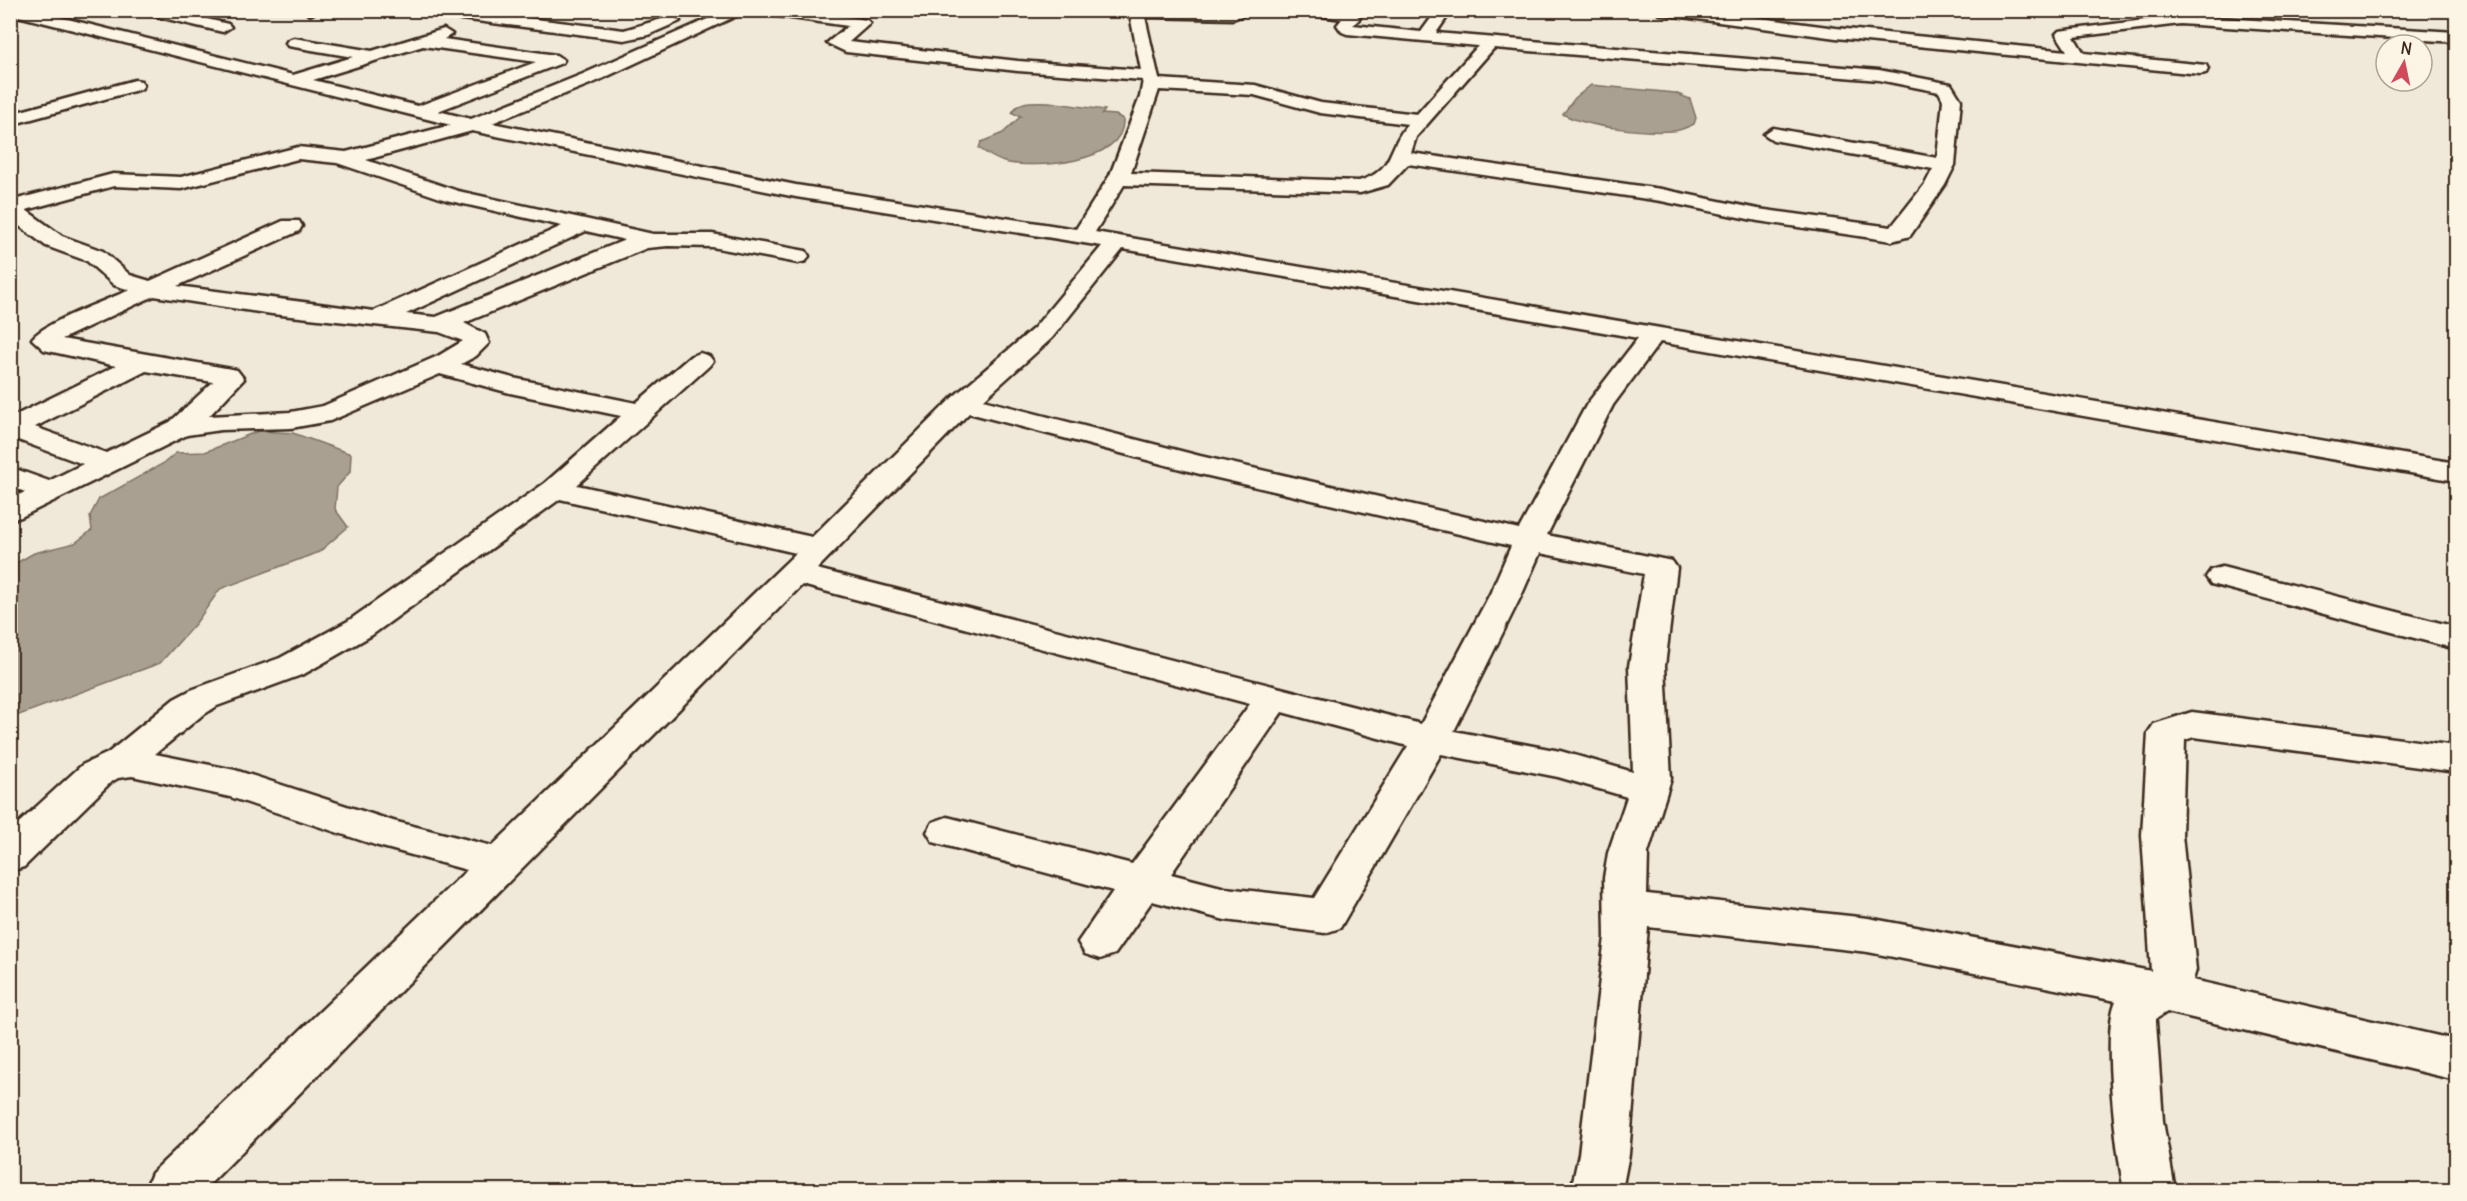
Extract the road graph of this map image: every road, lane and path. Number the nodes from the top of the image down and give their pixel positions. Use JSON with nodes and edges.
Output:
{"nodes":[{"id":1,"x":11,"y":10,"type":"edge"},
{"id":2,"x":423,"y":10,"type":"edge"},
{"id":3,"x":521,"y":10,"type":"edge"},
{"id":4,"x":742,"y":10,"type":"edge"},
{"id":5,"x":763,"y":10,"type":"edge"},
{"id":6,"x":1250,"y":10,"type":"edge"},
{"id":7,"x":1306,"y":10,"type":"edge"},
{"id":8,"x":1445,"y":10,"type":"edge"},
{"id":9,"x":1660,"y":10,"type":"edge"},
{"id":10,"x":2160,"y":10,"type":"edge"},
{"id":11,"x":1136,"y":11,"type":"edge"},
{"id":12,"x":146,"y":12,"type":"edge"},
{"id":13,"x":688,"y":15,"type":"dead end"},
{"id":14,"x":114,"y":20,"type":"dead end"},
{"id":15,"x":492,"y":20,"type":"junction"},
{"id":16,"x":2177,"y":20,"type":"junction"},
{"id":17,"x":223,"y":27,"type":"dead end"},
{"id":18,"x":81,"y":28,"type":"junction"},
{"id":19,"x":1425,"y":38,"type":"junction"},
{"id":20,"x":2457,"y":38,"type":"edge"},
{"id":21,"x":423,"y":41,"type":"junction"},
{"id":22,"x":294,"y":43,"type":"dead end"},
{"id":23,"x":1489,"y":44,"type":"junction"},
{"id":24,"x":374,"y":56,"type":"junction"},
{"id":25,"x":2079,"y":57,"type":"junction"},
{"id":26,"x":2200,"y":69,"type":"dead end"},
{"id":27,"x":294,"y":80,"type":"junction"},
{"id":28,"x":1151,"y":80,"type":"junction"},
{"id":29,"x":135,"y":85,"type":"dead end"},
{"id":30,"x":422,"y":111,"type":"junction"},
{"id":31,"x":10,"y":120,"type":"edge"},
{"id":32,"x":1421,"y":120,"type":"junction"},
{"id":33,"x":472,"y":125,"type":"junction"},
{"id":34,"x":1773,"y":135,"type":"dead end"},
{"id":35,"x":338,"y":157,"type":"junction"},
{"id":36,"x":1402,"y":157,"type":"junction"},
{"id":37,"x":1945,"y":165,"type":"junction"},
{"id":38,"x":1117,"y":179,"type":"junction"},
{"id":39,"x":10,"y":210,"type":"edge"},
{"id":40,"x":584,"y":224,"type":"junction"},
{"id":41,"x":291,"y":226,"type":"dead end"},
{"id":42,"x":1082,"y":236,"type":"junction"},
{"id":43,"x":649,"y":240,"type":"junction"},
{"id":44,"x":1117,"y":242,"type":"junction"},
{"id":45,"x":798,"y":256,"type":"dead end"},
{"id":46,"x":151,"y":289,"type":"junction"},
{"id":47,"x":376,"y":319,"type":"junction"},
{"id":48,"x":439,"y":325,"type":"junction"},
{"id":49,"x":1654,"y":333,"type":"junction"},
{"id":50,"x":700,"y":361,"type":"dead end"},
{"id":51,"x":142,"y":363,"type":"junction"},
{"id":52,"x":437,"y":365,"type":"junction"},
{"id":53,"x":963,"y":403,"type":"junction"},
{"id":54,"x":644,"y":413,"type":"junction"},
{"id":55,"x":14,"y":426,"type":"edge"},
{"id":56,"x":180,"y":428,"type":"junction"},
{"id":57,"x":105,"y":463,"type":"junction"},
{"id":58,"x":2457,"y":472,"type":"edge"},
{"id":59,"x":10,"y":476,"type":"edge"},
{"id":60,"x":555,"y":489,"type":"junction"},
{"id":61,"x":50,"y":491,"type":"junction"},
{"id":62,"x":10,"y":511,"type":"edge"},
{"id":63,"x":1529,"y":543,"type":"junction"},
{"id":64,"x":806,"y":560,"type":"junction"},
{"id":65,"x":2222,"y":577,"type":"dead end"},
{"id":66,"x":2457,"y":638,"type":"edge"},
{"id":67,"x":1272,"y":699,"type":"junction"},
{"id":68,"x":1431,"y":739,"type":"junction"},
{"id":69,"x":2457,"y":759,"type":"edge"},
{"id":70,"x":119,"y":764,"type":"junction"},
{"id":71,"x":1648,"y":790,"type":"junction"},
{"id":72,"x":947,"y":832,"type":"dead end"},
{"id":73,"x":10,"y":856,"type":"edge"},
{"id":74,"x":499,"y":863,"type":"junction"},
{"id":75,"x":1143,"y":881,"type":"junction"},
{"id":76,"x":1626,"y":908,"type":"junction"},
{"id":77,"x":1100,"y":942,"type":"dead end"},
{"id":78,"x":2163,"y":992,"type":"junction"},
{"id":79,"x":2457,"y":1060,"type":"edge"},
{"id":80,"x":170,"y":1191,"type":"edge"},
{"id":81,"x":1596,"y":1191,"type":"edge"},
{"id":82,"x":2149,"y":1191,"type":"edge"}],
"edges":[{"from":1,"to":18,"type":"street"},
{"from":2,"to":15,"type":"street"},
{"from":3,"to":15,"type":"street"},
{"from":4,"to":33,"type":"street"},
{"from":5,"to":28,"type":"street"},
{"from":6,"to":11,"type":"street"},
{"from":7,"to":19,"type":"street"},
{"from":8,"to":19,"type":"street"},
{"from":9,"to":25,"type":"street"},
{"from":10,"to":16,"type":"street"},
{"from":11,"to":28,"type":"street"},
{"from":12,"to":17,"type":"street"},
{"from":13,"to":15,"type":"street"},
{"from":14,"to":18,"type":"street"},
{"from":15,"to":21,"type":"street"},
{"from":16,"to":20,"type":"street"},
{"from":16,"to":25,"type":"street"},
{"from":18,"to":27,"type":"street"},
{"from":19,"to":23,"type":"street"},
{"from":21,"to":24,"type":"street"},
{"from":21,"to":30,"type":"street"},
{"from":22,"to":24,"type":"street"},
{"from":23,"to":32,"type":"street"},
{"from":23,"to":37,"type":"street"},
{"from":24,"to":27,"type":"street"},
{"from":25,"to":26,"type":"street"},
{"from":27,"to":30,"type":"street"},
{"from":28,"to":32,"type":"street"},
{"from":28,"to":38,"type":"street"},
{"from":29,"to":31,"type":"street"},
{"from":30,"to":33,"type":"street"},
{"from":32,"to":36,"type":"street"},
{"from":33,"to":35,"type":"street"},
{"from":33,"to":42,"type":"street"},
{"from":34,"to":37,"type":"street"},
{"from":35,"to":39,"type":"street"},
{"from":35,"to":40,"type":"street"},
{"from":36,"to":37,"type":"street"},
{"from":36,"to":38,"type":"street"},
{"from":38,"to":42,"type":"street"},
{"from":39,"to":46,"type":"street"},
{"from":40,"to":43,"type":"street"},
{"from":40,"to":47,"type":"street"},
{"from":41,"to":46,"type":"street"},
{"from":42,"to":44,"type":"street"},
{"from":43,"to":45,"type":"street"},
{"from":43,"to":48,"type":"street"},
{"from":44,"to":49,"type":"street"},
{"from":44,"to":53,"type":"street"},
{"from":46,"to":47,"type":"street"},
{"from":46,"to":51,"type":"street"},
{"from":47,"to":48,"type":"street"},
{"from":48,"to":52,"type":"street"},
{"from":49,"to":58,"type":"street"},
{"from":49,"to":63,"type":"street"},
{"from":50,"to":54,"type":"street"},
{"from":51,"to":55,"type":"street"},
{"from":51,"to":56,"type":"street"},
{"from":52,"to":54,"type":"street"},
{"from":52,"to":56,"type":"street"},
{"from":53,"to":63,"type":"street"},
{"from":53,"to":64,"type":"street"},
{"from":54,"to":60,"type":"street"},
{"from":55,"to":57,"type":"street"},
{"from":56,"to":57,"type":"street"},
{"from":57,"to":61,"type":"street"},
{"from":59,"to":61,"type":"street"},
{"from":60,"to":64,"type":"street"},
{"from":60,"to":70,"type":"street"},
{"from":61,"to":62,"type":"street"},
{"from":63,"to":68,"type":"street"},
{"from":63,"to":71,"type":"street"},
{"from":64,"to":67,"type":"street"},
{"from":64,"to":74,"type":"street"},
{"from":65,"to":66,"type":"street"},
{"from":67,"to":68,"type":"street"},
{"from":67,"to":75,"type":"street"},
{"from":68,"to":71,"type":"street"},
{"from":68,"to":75,"type":"street"},
{"from":69,"to":78,"type":"street"},
{"from":70,"to":73,"type":"street"},
{"from":70,"to":74,"type":"street"},
{"from":71,"to":76,"type":"street"},
{"from":72,"to":75,"type":"street"},
{"from":74,"to":80,"type":"street"},
{"from":75,"to":77,"type":"street"},
{"from":76,"to":78,"type":"street"},
{"from":76,"to":81,"type":"street"},
{"from":78,"to":79,"type":"street"},
{"from":78,"to":82,"type":"street"}]}
